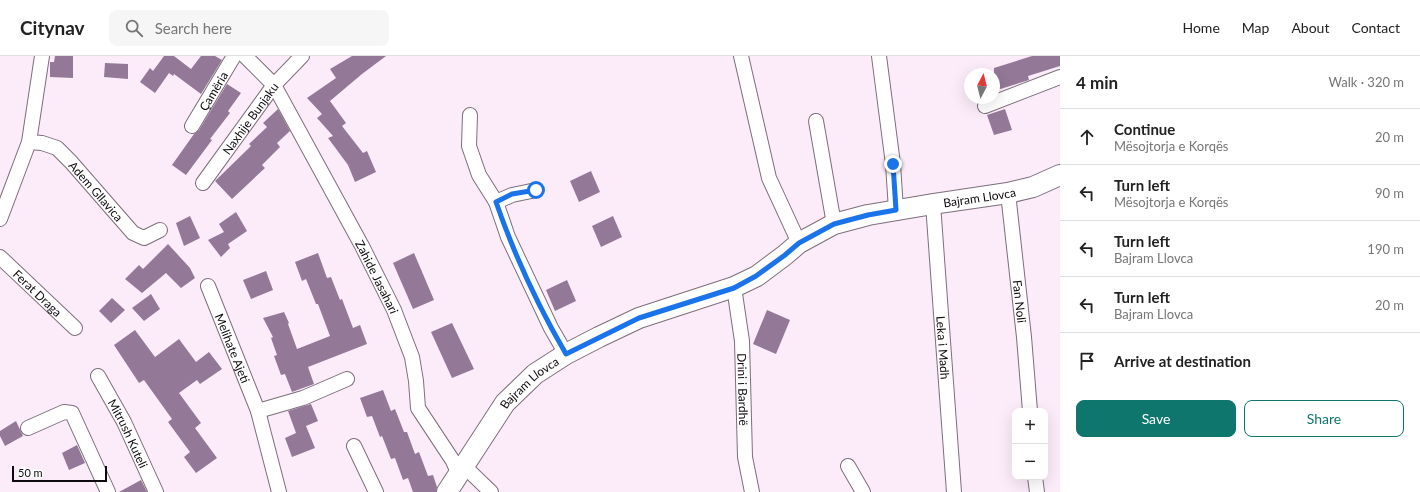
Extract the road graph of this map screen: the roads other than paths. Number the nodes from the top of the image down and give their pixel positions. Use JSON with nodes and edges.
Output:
{"nodes":[{"id":1,"x":42,"y":56,"type":"edge"},
{"id":2,"x":234,"y":56,"type":"edge"},
{"id":3,"x":245,"y":56,"type":"edge"},
{"id":4,"x":302,"y":56,"type":"edge"},
{"id":5,"x":741,"y":56,"type":"edge"},
{"id":6,"x":879,"y":56,"type":"edge"},
{"id":7,"x":1060,"y":77,"type":"edge"},
{"id":8,"x":274,"y":85,"type":"junction"},
{"id":9,"x":985,"y":106,"type":"dead end"},
{"id":10,"x":470,"y":115,"type":"dead end"},
{"id":11,"x":816,"y":121,"type":"dead end"},
{"id":12,"x":192,"y":126,"type":"dead end"},
{"id":13,"x":29,"y":142,"type":"junction"},
{"id":14,"x":1060,"y":175,"type":"edge"},
{"id":15,"x":203,"y":183,"type":"dead end"},
{"id":16,"x":536,"y":190,"type":"dead end"},
{"id":17,"x":1008,"y":193,"type":"junction"},
{"id":18,"x":496,"y":202,"type":"junction"},
{"id":19,"x":933,"y":204,"type":"junction"},
{"id":20,"x":896,"y":210,"type":"junction"},
{"id":21,"x":0,"y":219,"type":"edge"},
{"id":22,"x":834,"y":224,"type":"junction"},
{"id":23,"x":160,"y":230,"type":"dead end"},
{"id":24,"x":799,"y":243,"type":"junction"},
{"id":25,"x":0,"y":257,"type":"edge"},
{"id":26,"x":208,"y":286,"type":"dead end"},
{"id":27,"x":734,"y":288,"type":"junction"},
{"id":28,"x":75,"y":328,"type":"dead end"},
{"id":29,"x":566,"y":354,"type":"junction"},
{"id":30,"x":98,"y":376,"type":"dead end"},
{"id":31,"x":347,"y":379,"type":"dead end"},
{"id":32,"x":1030,"y":408,"type":"edge"},
{"id":33,"x":258,"y":411,"type":"junction"},
{"id":34,"x":28,"y":428,"type":"dead end"},
{"id":35,"x":354,"y":446,"type":"dead end"},
{"id":36,"x":848,"y":466,"type":"dead end"},
{"id":37,"x":462,"y":470,"type":"junction"},
{"id":38,"x":1035,"y":480,"type":"edge"},
{"id":39,"x":108,"y":492,"type":"edge"},
{"id":40,"x":156,"y":492,"type":"edge"},
{"id":41,"x":279,"y":492,"type":"edge"},
{"id":42,"x":376,"y":492,"type":"edge"},
{"id":43,"x":447,"y":492,"type":"edge"},
{"id":44,"x":491,"y":492,"type":"edge"},
{"id":45,"x":752,"y":492,"type":"edge"},
{"id":46,"x":863,"y":492,"type":"edge"},
{"id":47,"x":954,"y":492,"type":"edge"},
{"id":48,"x":1037,"y":492,"type":"edge"}],
"edges":[{"from":1,"to":13,"type":"street"},
{"from":2,"to":12,"type":"street","name":"Çamëria"},
{"from":3,"to":8,"type":"street"},
{"from":4,"to":8,"type":"street","name":"Naxhije Bunjaku"},
{"from":5,"to":24,"type":"street"},
{"from":6,"to":20,"type":"street"},
{"from":7,"to":9,"type":"street"},
{"from":8,"to":15,"type":"street","name":"Naxhije Bunjaku"},
{"from":8,"to":37,"type":"street","name":"Zahide Jasahari"},
{"from":10,"to":18,"type":"street"},
{"from":11,"to":22,"type":"street"},
{"from":13,"to":21,"type":"street"},
{"from":13,"to":23,"type":"street","name":"Adem Gllavica"},
{"from":14,"to":17,"type":"street","name":"Bajram Llovca"},
{"from":16,"to":18,"type":"street"},
{"from":17,"to":19,"type":"street","name":"Bajram Llovca"},
{"from":17,"to":32,"type":"street","name":"Fan Noli"},
{"from":18,"to":29,"type":"street"},
{"from":19,"to":20,"type":"street","name":"Bajram Llovca"},
{"from":19,"to":47,"type":"street","name":"Leka i Madh"},
{"from":20,"to":22,"type":"street","name":"Bajram Llovca"},
{"from":22,"to":24,"type":"street","name":"Bajram Llovca"},
{"from":24,"to":27,"type":"street","name":"Bajram Llovca"},
{"from":25,"to":28,"type":"street","name":"Ferat Draga"},
{"from":26,"to":33,"type":"street","name":"Melihate Ajeti"},
{"from":27,"to":29,"type":"street","name":"Bajram Llovca"},
{"from":27,"to":45,"type":"street","name":"Drini i Bardhë"},
{"from":29,"to":37,"type":"street","name":"Bajram Llovca"},
{"from":30,"to":40,"type":"street","name":"Mitrush Kuteli"},
{"from":31,"to":33,"type":"street"},
{"from":33,"to":41,"type":"street","name":"Melihate Ajeti"},
{"from":34,"to":39,"type":"street"},
{"from":35,"to":42,"type":"street"},
{"from":36,"to":46,"type":"street"},
{"from":37,"to":43,"type":"street","name":"Bajram Llovca"},
{"from":37,"to":44,"type":"street"},
{"from":38,"to":48,"type":"street"}]}
